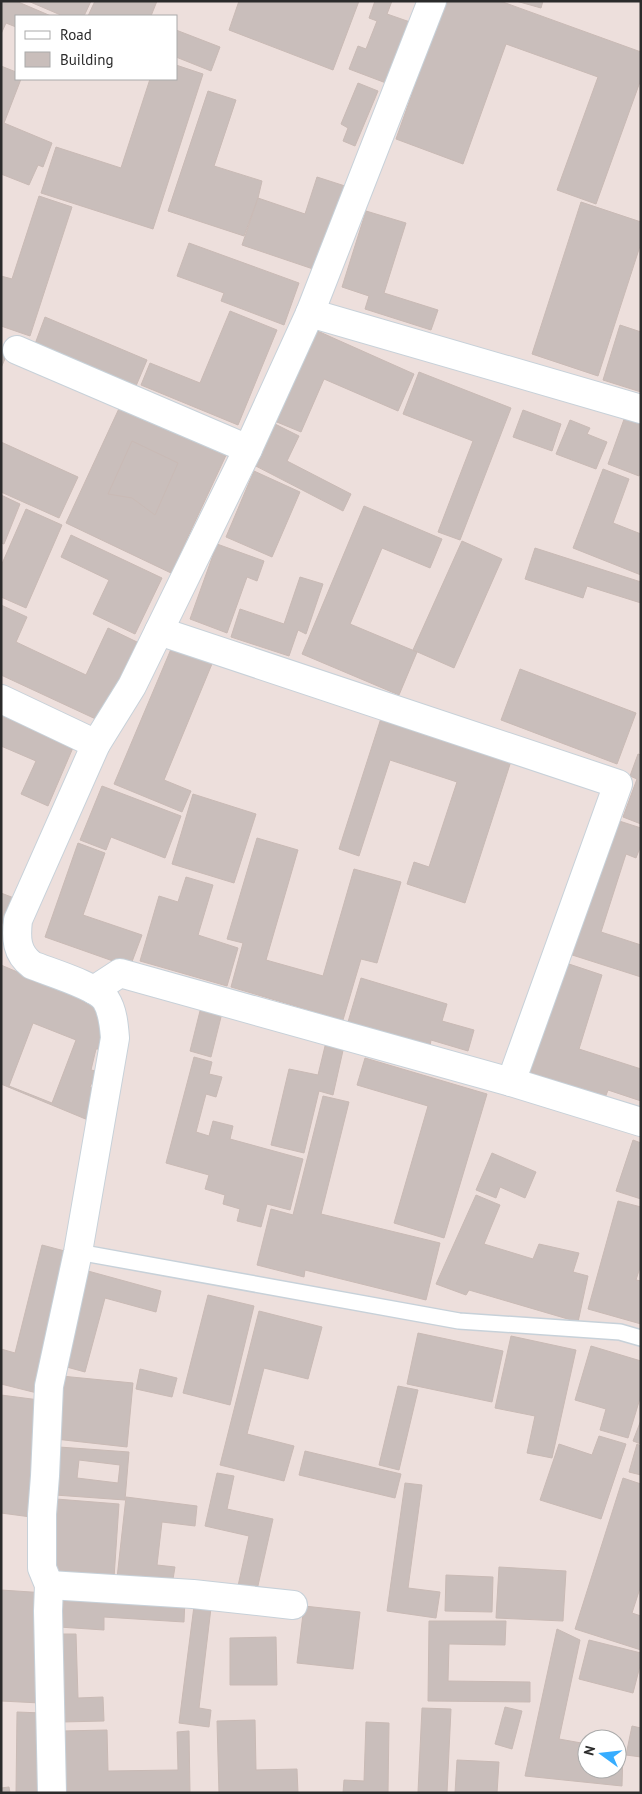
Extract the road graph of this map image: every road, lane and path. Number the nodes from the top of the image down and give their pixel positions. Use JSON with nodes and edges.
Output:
{"nodes":[{"id":1,"x":432,"y":1,"type":"edge"},
{"id":2,"x":310,"y":314,"type":"junction"},
{"id":3,"x":17,"y":350,"type":"dead end"},
{"id":4,"x":641,"y":409,"type":"edge"},
{"id":5,"x":248,"y":449,"type":"junction"},
{"id":6,"x":159,"y":631,"type":"junction"},
{"id":7,"x":1,"y":699,"type":"edge"},
{"id":8,"x":96,"y":744,"type":"junction"},
{"id":9,"x":94,"y":990,"type":"junction"},
{"id":10,"x":511,"y":1082,"type":"junction"},
{"id":11,"x":641,"y":1122,"type":"edge"},
{"id":12,"x":78,"y":1252,"type":"junction"},
{"id":13,"x":641,"y":1338,"type":"edge"},
{"id":14,"x":50,"y":1585,"type":"junction"},
{"id":15,"x":293,"y":1605,"type":"dead end"},
{"id":16,"x":52,"y":1793,"type":"edge"}],
"edges":[{"from":1,"to":2,"type":"street"},
{"from":2,"to":4,"type":"street"},
{"from":2,"to":5,"type":"street"},
{"from":3,"to":5,"type":"street"},
{"from":5,"to":6,"type":"street"},
{"from":6,"to":8,"type":"street"},
{"from":6,"to":10,"type":"street"},
{"from":7,"to":8,"type":"street"},
{"from":8,"to":9,"type":"street"},
{"from":9,"to":10,"type":"street"},
{"from":9,"to":12,"type":"street"},
{"from":10,"to":11,"type":"street"},
{"from":12,"to":13,"type":"lane"},
{"from":12,"to":14,"type":"street"},
{"from":14,"to":15,"type":"street"},
{"from":14,"to":16,"type":"street"}]}
